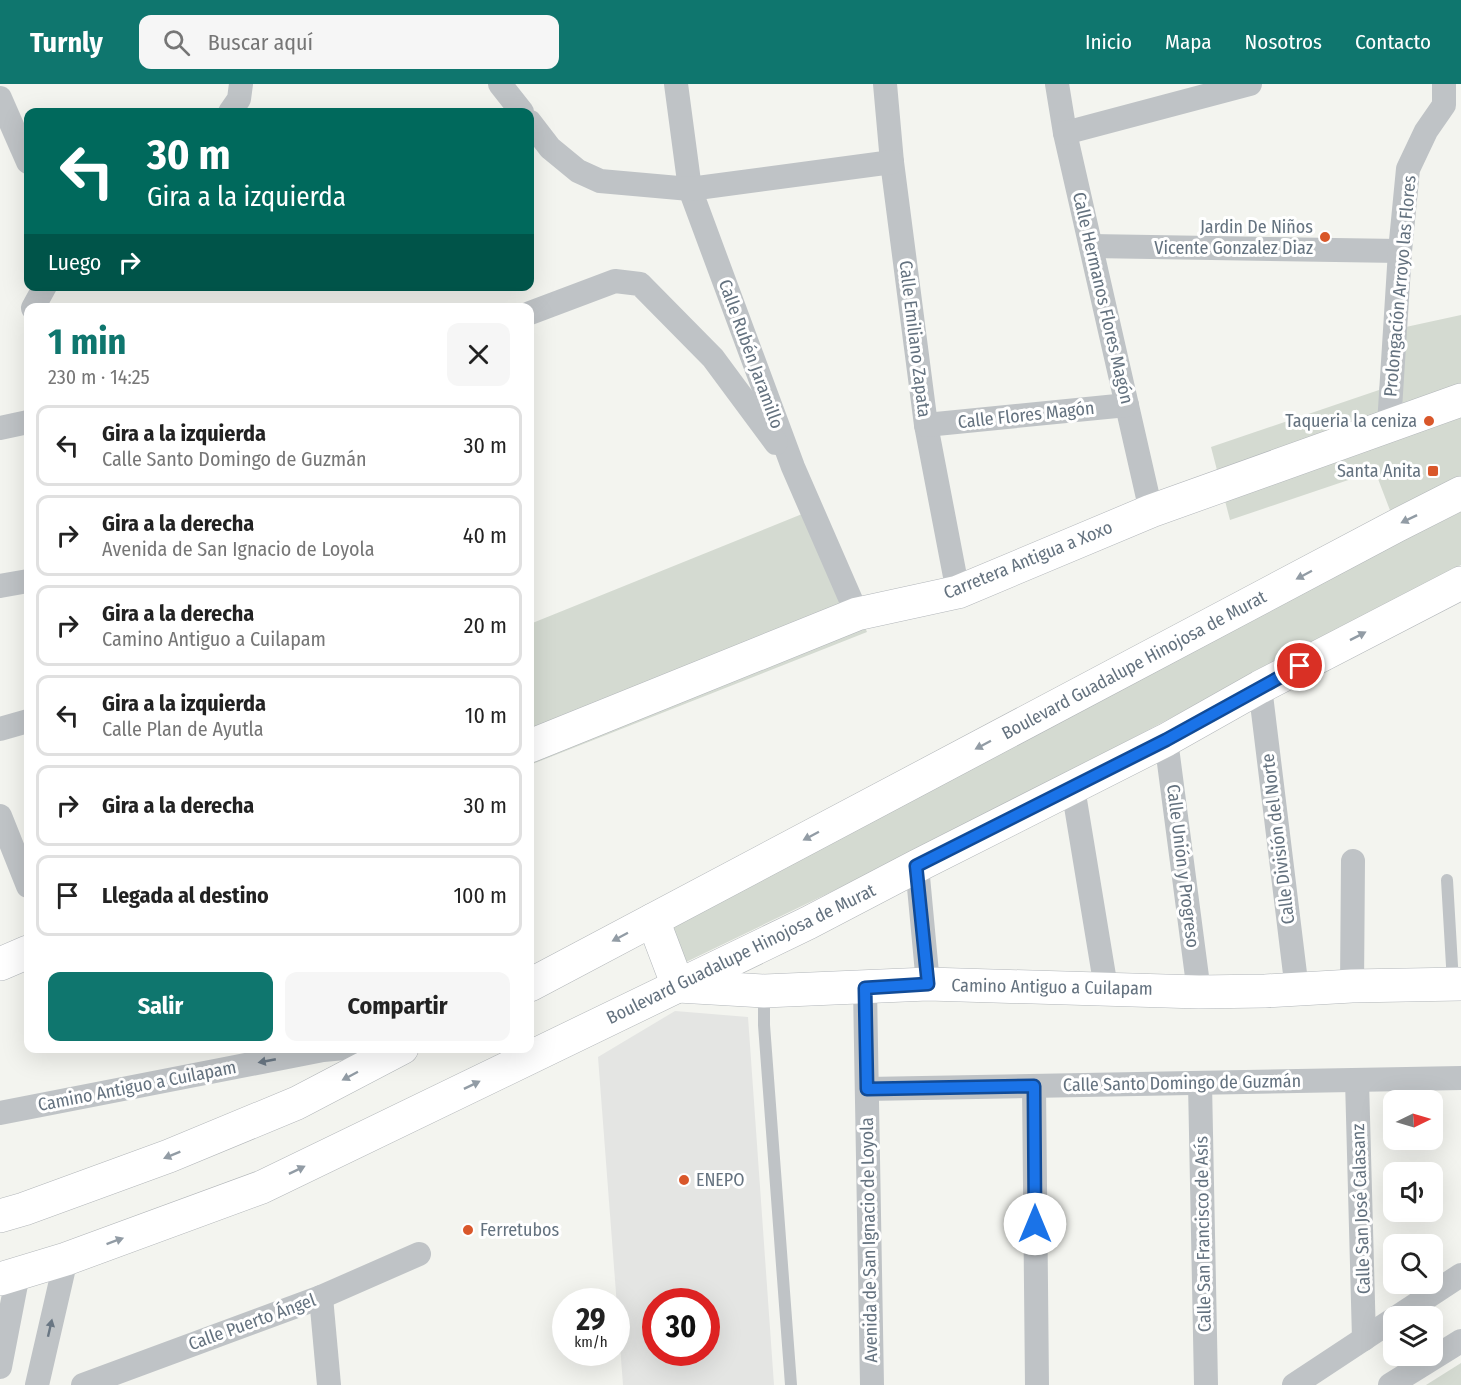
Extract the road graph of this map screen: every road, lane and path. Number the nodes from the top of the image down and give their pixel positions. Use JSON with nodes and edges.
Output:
{"nodes":[{"id":1,"x":500,"y":84,"type":"edge"},
{"id":2,"x":676,"y":84,"type":"edge"},
{"id":3,"x":885,"y":84,"type":"edge"},
{"id":4,"x":1056,"y":84,"type":"edge"},
{"id":5,"x":1250,"y":84,"type":"edge"},
{"id":6,"x":0,"y":98,"type":"edge"},
{"id":7,"x":1450,"y":98,"type":"edge"},
{"id":8,"x":519,"y":108,"type":"edge"},
{"id":9,"x":534,"y":127,"type":"edge"},
{"id":10,"x":1065,"y":133,"type":"junction"},
{"id":11,"x":24,"y":153,"type":"edge"},
{"id":12,"x":892,"y":162,"type":"junction"},
{"id":13,"x":690,"y":189,"type":"junction"},
{"id":14,"x":1091,"y":246,"type":"junction"},
{"id":15,"x":1400,"y":251,"type":"junction"},
{"id":16,"x":534,"y":311,"type":"edge"},
{"id":17,"x":1461,"y":400,"type":"edge"},
{"id":18,"x":1127,"y":405,"type":"junction"},
{"id":19,"x":24,"y":423,"type":"edge"},
{"id":20,"x":1389,"y":424,"type":"junction"},
{"id":21,"x":926,"y":425,"type":"junction"},
{"id":22,"x":0,"y":428,"type":"edge"},
{"id":23,"x":793,"y":467,"type":"junction"},
{"id":24,"x":1461,"y":494,"type":"edge"},
{"id":25,"x":1151,"y":511,"type":"junction"},
{"id":26,"x":24,"y":582,"type":"edge"},
{"id":27,"x":1461,"y":583,"type":"edge"},
{"id":28,"x":0,"y":586,"type":"edge"},
{"id":29,"x":958,"y":592,"type":"junction"},
{"id":30,"x":857,"y":614,"type":"junction"},
{"id":31,"x":1260,"y":687,"type":"junction"},
{"id":32,"x":24,"y":722,"type":"edge"},
{"id":33,"x":0,"y":729,"type":"edge"},
{"id":34,"x":1166,"y":740,"type":"junction"},
{"id":35,"x":534,"y":744,"type":"edge"},
{"id":36,"x":1073,"y":788,"type":"junction"},
{"id":37,"x":0,"y":816,"type":"edge"},
{"id":38,"x":1353,"y":861,"type":"dead end"},
{"id":39,"x":916,"y":866,"type":"junction"},
{"id":40,"x":24,"y":876,"type":"edge"},
{"id":41,"x":1448,"y":880,"type":"dead end"},
{"id":42,"x":653,"y":920,"type":"junction"},
{"id":43,"x":24,"y":954,"type":"edge"},
{"id":44,"x":0,"y":964,"type":"edge"},
{"id":45,"x":534,"y":983,"type":"edge"},
{"id":46,"x":928,"y":984,"type":"junction"},
{"id":47,"x":1457,"y":984,"type":"edge"},
{"id":48,"x":678,"y":986,"type":"junction"},
{"id":49,"x":1352,"y":986,"type":"junction"},
{"id":50,"x":865,"y":988,"type":"junction"},
{"id":51,"x":1106,"y":988,"type":"junction"},
{"id":52,"x":1297,"y":990,"type":"junction"},
{"id":53,"x":764,"y":991,"type":"junction"},
{"id":54,"x":1199,"y":992,"type":"junction"},
{"id":55,"x":308,"y":1053,"type":"edge"},
{"id":56,"x":392,"y":1053,"type":"edge"},
{"id":57,"x":1461,"y":1078,"type":"edge"},
{"id":58,"x":1357,"y":1080,"type":"junction"},
{"id":59,"x":1200,"y":1083,"type":"junction"},
{"id":60,"x":1034,"y":1086,"type":"junction"},
{"id":61,"x":867,"y":1089,"type":"junction"},
{"id":62,"x":0,"y":1113,"type":"edge"},
{"id":63,"x":0,"y":1216,"type":"edge"},
{"id":64,"x":419,"y":1254,"type":"dead end"},
{"id":65,"x":66,"y":1259,"type":"junction"},
{"id":66,"x":1461,"y":1275,"type":"edge"},
{"id":67,"x":9,"y":1276,"type":"edge"},
{"id":68,"x":321,"y":1297,"type":"junction"},
{"id":69,"x":1413,"y":1306,"type":"edge"},
{"id":70,"x":1383,"y":1326,"type":"edge"},
{"id":71,"x":1364,"y":1339,"type":"junction"},
{"id":72,"x":1461,"y":1341,"type":"edge"},
{"id":73,"x":0,"y":1367,"type":"edge"},
{"id":74,"x":119,"y":1378,"type":"edge"},
{"id":75,"x":37,"y":1385,"type":"edge"},
{"id":76,"x":82,"y":1385,"type":"edge"},
{"id":77,"x":329,"y":1385,"type":"edge"},
{"id":78,"x":790,"y":1385,"type":"edge"},
{"id":79,"x":872,"y":1385,"type":"edge"},
{"id":80,"x":1036,"y":1385,"type":"edge"},
{"id":81,"x":1206,"y":1385,"type":"edge"},
{"id":82,"x":1294,"y":1385,"type":"edge"},
{"id":83,"x":1390,"y":1385,"type":"edge"}],
"edges":[{"from":1,"to":8,"type":"street"},
{"from":2,"to":13,"type":"street","name":"Calle Rubén Jaramillo"},
{"from":3,"to":12,"type":"street","name":"Calle Emiliano Zapata"},
{"from":4,"to":10,"type":"street","name":"Calle Hermanos Flores Magón"},
{"from":5,"to":10,"type":"street"},
{"from":6,"to":11,"type":"street"},
{"from":7,"to":15,"type":"street","name":"Prolongación Arroyo las Flores"},
{"from":9,"to":13,"type":"street"},
{"from":10,"to":14,"type":"street","name":"Calle Hermanos Flores Magón"},
{"from":12,"to":13,"type":"street"},
{"from":12,"to":21,"type":"street","name":"Calle Emiliano Zapata"},
{"from":13,"to":23,"type":"street","name":"Calle Rubén Jaramillo"},
{"from":14,"to":15,"type":"street"},
{"from":14,"to":18,"type":"street","name":"Calle Hermanos Flores Magón"},
{"from":15,"to":20,"type":"street","name":"Prolongación Arroyo las Flores"},
{"from":16,"to":23,"type":"street"},
{"from":17,"to":20,"type":"main road","name":"Carretera Antigua a Xoxo"},
{"from":18,"to":21,"type":"street","name":"Calle Flores Magón"},
{"from":18,"to":25,"type":"street","name":"Calle Hermanos Flores Magón"},
{"from":19,"to":22,"type":"street"},
{"from":20,"to":25,"type":"main road","name":"Carretera Antigua a Xoxo"},
{"from":21,"to":29,"type":"street","name":"Calle Emiliano Zapata"},
{"from":23,"to":30,"type":"street","name":"Calle Rubén Jaramillo"},
{"from":24,"to":42,"type":"main road","name":"Boulevard Guadalupe Hinojosa de Murat","one_way":true},
{"from":25,"to":29,"type":"main road","name":"Carretera Antigua a Xoxo"},
{"from":26,"to":28,"type":"street"},
{"from":31,"to":27,"type":"main road","name":"Boulevard Guadalupe Hinojosa de Murat","one_way":true},
{"from":29,"to":30,"type":"main road","name":"Carretera Antigua a Xoxo"},
{"from":30,"to":35,"type":"main road","name":"Carretera Antigua a Xoxo"},
{"from":31,"to":34,"type":"main road","name":"Boulevard Guadalupe Hinojosa de Murat"},
{"from":31,"to":52,"type":"street","name":"Calle División del Norte"},
{"from":32,"to":33,"type":"street"},
{"from":34,"to":36,"type":"main road","name":"Boulevard Guadalupe Hinojosa de Murat"},
{"from":34,"to":54,"type":"street","name":"Calle Unión y Progreso"},
{"from":36,"to":39,"type":"main road","name":"Boulevard Guadalupe Hinojosa de Murat"},
{"from":36,"to":51,"type":"street"},
{"from":37,"to":40,"type":"street"},
{"from":38,"to":49,"type":"street"},
{"from":39,"to":46,"type":"street"},
{"from":39,"to":48,"type":"main road","name":"Boulevard Guadalupe Hinojosa de Murat"},
{"from":41,"to":47,"type":"lane"},
{"from":42,"to":45,"type":"main road","name":"Boulevard Guadalupe Hinojosa de Murat","one_way":true},
{"from":42,"to":48,"type":"main road"},
{"from":43,"to":44,"type":"main road"},
{"from":46,"to":50,"type":"main road","name":"Camino Antiguo a Cuilapam"},
{"from":46,"to":51,"type":"main road","name":"Camino Antiguo a Cuilapam"},
{"from":47,"to":49,"type":"main road","name":"Camino Antiguo a Cuilapam"},
{"from":48,"to":53,"type":"main road","name":"Camino Antiguo a Cuilapam"},
{"from":65,"to":48,"type":"main road","name":"Boulevard Guadalupe Hinojosa de Murat","one_way":true},
{"from":49,"to":52,"type":"main road","name":"Camino Antiguo a Cuilapam"},
{"from":50,"to":53,"type":"main road","name":"Camino Antiguo a Cuilapam"},
{"from":50,"to":61,"type":"street","name":"Avenida de San Ignacio de Loyola"},
{"from":51,"to":54,"type":"main road","name":"Camino Antiguo a Cuilapam"},
{"from":52,"to":54,"type":"main road","name":"Camino Antiguo a Cuilapam"},
{"from":53,"to":78,"type":"lane"},
{"from":55,"to":62,"type":"street","name":"Camino Antiguo a Cuilapam","one_way":true},
{"from":56,"to":63,"type":"main road","one_way":true},
{"from":57,"to":58,"type":"street","name":"Calle Santo Domingo de Guzmán"},
{"from":58,"to":59,"type":"street","name":"Calle Santo Domingo de Guzmán"},
{"from":58,"to":71,"type":"street","name":"Calle San José Calasanz"},
{"from":59,"to":60,"type":"street","name":"Calle Santo Domingo de Guzmán"},
{"from":59,"to":81,"type":"street","name":"Calle San Francisco de Asís"},
{"from":60,"to":61,"type":"street","name":"Calle Santo Domingo de Guzmán"},
{"from":60,"to":80,"type":"street"},
{"from":61,"to":79,"type":"street","name":"Avenida de San Ignacio de Loyola"},
{"from":64,"to":68,"type":"street","name":"Calle Puerto Ángel"},
{"from":65,"to":67,"type":"main road","name":"Boulevard Guadalupe Hinojosa de Murat"},
{"from":75,"to":65,"type":"street","one_way":true},
{"from":66,"to":69,"type":"street"},
{"from":67,"to":73,"type":"street"},
{"from":68,"to":74,"type":"street","name":"Calle Puerto Ángel"},
{"from":68,"to":77,"type":"street"},
{"from":70,"to":71,"type":"street"},
{"from":71,"to":82,"type":"street"},
{"from":72,"to":83,"type":"street"},
{"from":74,"to":76,"type":"street","name":"Calle Puerto Ángel"}]}
